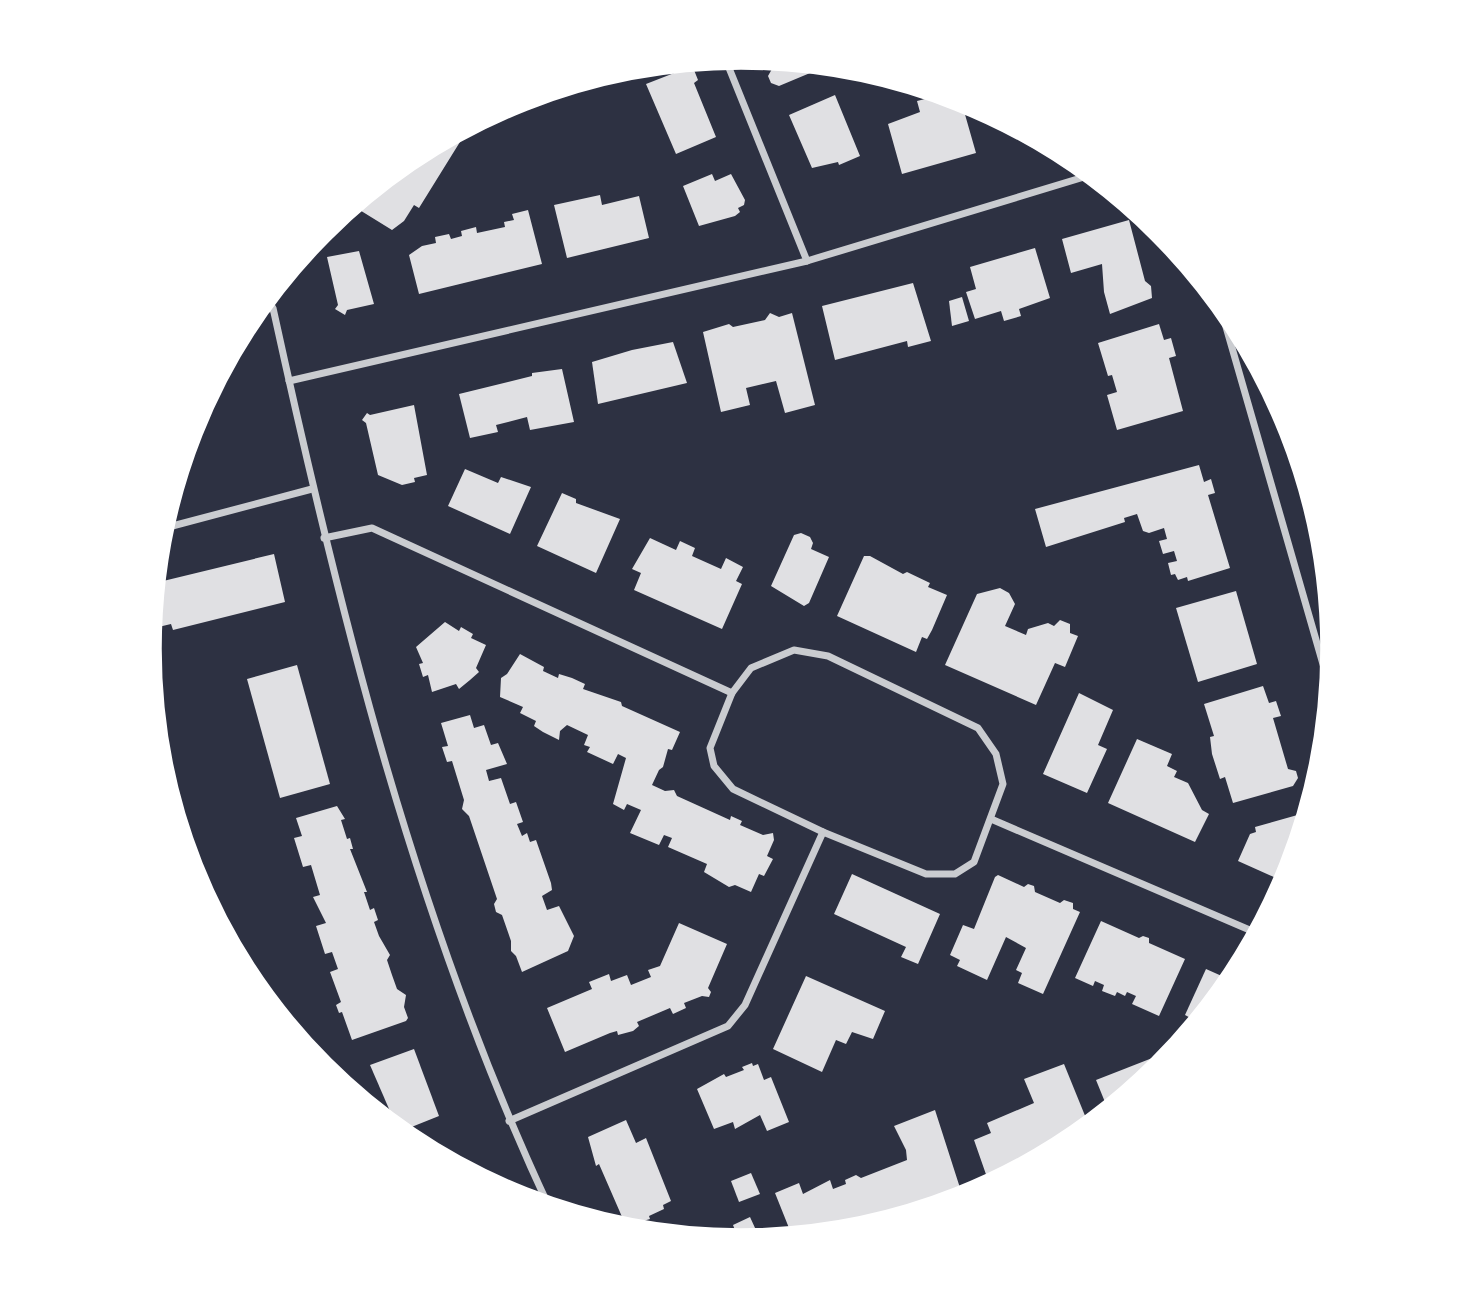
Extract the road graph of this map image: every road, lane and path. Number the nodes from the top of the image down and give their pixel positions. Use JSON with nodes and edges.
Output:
{"nodes":[{"id":1,"x":729,"y":68,"type":"edge"},
{"id":2,"x":1081,"y":178,"type":"edge"},
{"id":3,"x":807,"y":261,"type":"junction"},
{"id":4,"x":271,"y":308,"type":"edge"},
{"id":5,"x":1227,"y":330,"type":"edge"},
{"id":6,"x":289,"y":381,"type":"junction"},
{"id":7,"x":313,"y":489,"type":"junction"},
{"id":8,"x":174,"y":526,"type":"edge"},
{"id":9,"x":324,"y":538,"type":"junction"},
{"id":10,"x":1323,"y":663,"type":"edge"},
{"id":11,"x":732,"y":693,"type":"junction"},
{"id":12,"x":991,"y":819,"type":"junction"},
{"id":13,"x":823,"y":832,"type":"junction"},
{"id":14,"x":1250,"y":930,"type":"edge"},
{"id":15,"x":509,"y":1121,"type":"junction"},
{"id":16,"x":544,"y":1196,"type":"edge"}],
"edges":[{"from":1,"to":3,"type":"street"},
{"from":2,"to":3,"type":"street"},
{"from":3,"to":6,"type":"street"},
{"from":4,"to":6,"type":"street"},
{"from":5,"to":10,"type":"street"},
{"from":6,"to":7,"type":"street"},
{"from":7,"to":8,"type":"street"},
{"from":7,"to":9,"type":"street"},
{"from":9,"to":11,"type":"street"},
{"from":9,"to":15,"type":"street"},
{"from":11,"to":12,"type":"street"},
{"from":11,"to":13,"type":"street"},
{"from":12,"to":13,"type":"street"},
{"from":12,"to":14,"type":"street"},
{"from":13,"to":15,"type":"street"},
{"from":15,"to":16,"type":"street"}]}
